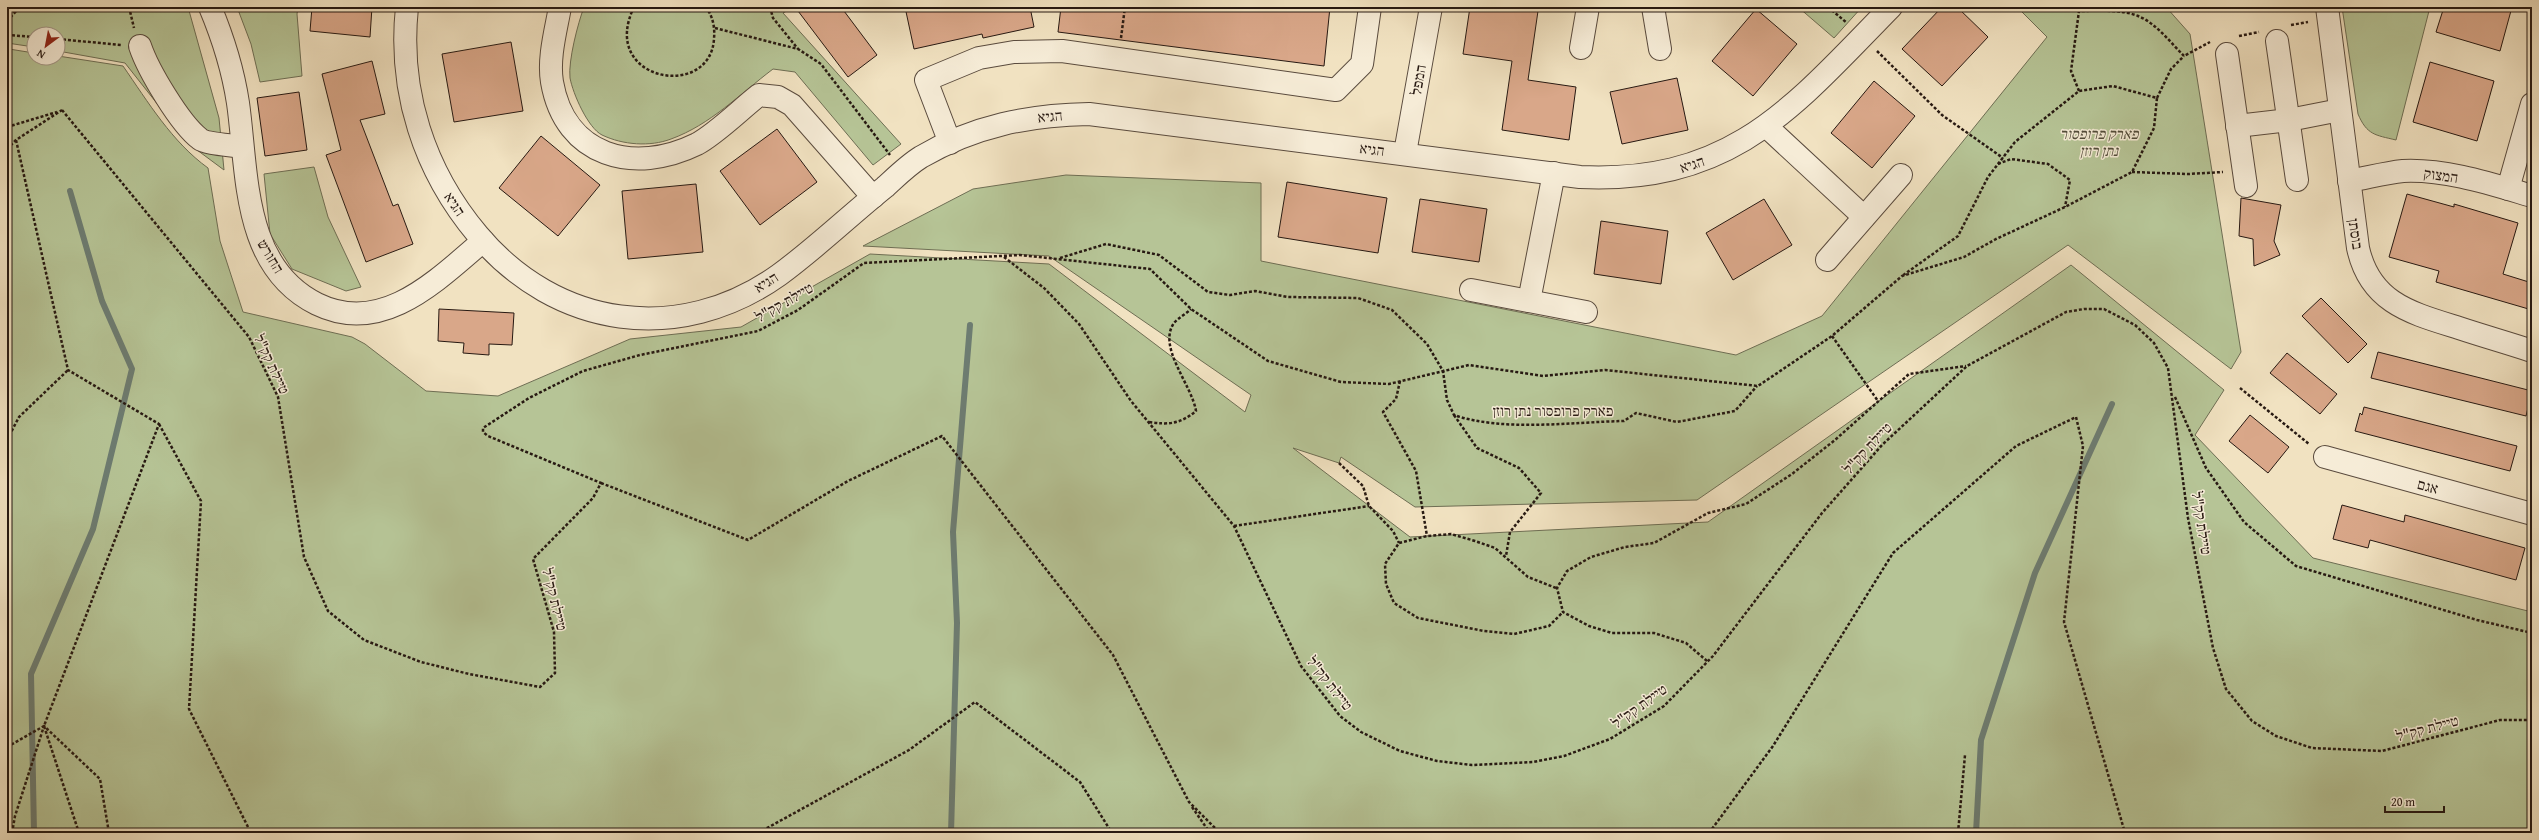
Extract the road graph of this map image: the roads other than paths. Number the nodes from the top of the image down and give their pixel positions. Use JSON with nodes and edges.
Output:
{"nodes":[{"id":1,"x":210,"y":7,"type":"edge"},
{"id":2,"x":407,"y":7,"type":"edge"},
{"id":3,"x":560,"y":7,"type":"edge"},
{"id":4,"x":1370,"y":7,"type":"edge"},
{"id":5,"x":1431,"y":7,"type":"edge"},
{"id":6,"x":1588,"y":7,"type":"edge"},
{"id":7,"x":1653,"y":7,"type":"edge"},
{"id":8,"x":1891,"y":7,"type":"edge"},
{"id":9,"x":2328,"y":12,"type":"edge"},
{"id":10,"x":2278,"y":32,"type":"road end"},
{"id":11,"x":2226,"y":44,"type":"road end"},
{"id":12,"x":140,"y":46,"type":"road end"},
{"id":13,"x":1581,"y":48,"type":"dead end"},
{"id":14,"x":1660,"y":48,"type":"dead end"},
{"id":15,"x":2532,"y":104,"type":"edge"},
{"id":16,"x":2340,"y":110,"type":"junction"},
{"id":17,"x":2289,"y":120,"type":"junction"},
{"id":18,"x":2237,"y":126,"type":"junction"},
{"id":19,"x":1767,"y":127,"type":"junction"},
{"id":20,"x":950,"y":143,"type":"junction"},
{"id":21,"x":242,"y":147,"type":"junction"},
{"id":22,"x":1405,"y":153,"type":"junction"},
{"id":23,"x":1554,"y":173,"type":"junction"},
{"id":24,"x":1901,"y":175,"type":"dead end"},
{"id":25,"x":2245,"y":178,"type":"road end"},
{"id":26,"x":2298,"y":180,"type":"dead end"},
{"id":27,"x":2349,"y":181,"type":"junction"},
{"id":28,"x":2508,"y":189,"type":"junction"},
{"id":29,"x":2532,"y":196,"type":"edge"},
{"id":30,"x":873,"y":197,"type":"junction"},
{"id":31,"x":1864,"y":217,"type":"junction"},
{"id":32,"x":483,"y":241,"type":"junction"},
{"id":33,"x":1827,"y":260,"type":"dead end"},
{"id":34,"x":1472,"y":290,"type":"dead end"},
{"id":35,"x":1529,"y":301,"type":"junction"},
{"id":36,"x":1586,"y":312,"type":"dead end"},
{"id":37,"x":2532,"y":351,"type":"edge"},
{"id":38,"x":2325,"y":457,"type":"road end"},
{"id":39,"x":2532,"y":514,"type":"edge"}],
"edges":[{"from":1,"to":21,"type":"street","name":"החורש"},
{"from":2,"to":32,"type":"street","name":"הגיא"},
{"from":3,"to":30,"type":"street"},
{"from":4,"to":20,"type":"street"},
{"from":5,"to":22,"type":"street","name":"המפל"},
{"from":6,"to":13,"type":"street"},
{"from":7,"to":14,"type":"street"},
{"from":8,"to":19,"type":"street","name":"הגיא"},
{"from":9,"to":16,"type":"street","name":"בוסתן"},
{"from":10,"to":17,"type":"street"},
{"from":11,"to":18,"type":"street"},
{"from":12,"to":21,"type":"street"},
{"from":15,"to":28,"type":"street"},
{"from":16,"to":17,"type":"street"},
{"from":16,"to":27,"type":"street","name":"בוסתן"},
{"from":17,"to":18,"type":"street"},
{"from":17,"to":26,"type":"street"},
{"from":18,"to":25,"type":"street"},
{"from":19,"to":23,"type":"street","name":"הגיא"},
{"from":19,"to":31,"type":"street"},
{"from":20,"to":22,"type":"street","name":"הגיא"},
{"from":20,"to":30,"type":"street","name":"הגיא"},
{"from":21,"to":32,"type":"street","name":"החורש"},
{"from":22,"to":23,"type":"street","name":"הגיא"},
{"from":23,"to":35,"type":"street"},
{"from":24,"to":31,"type":"street"},
{"from":27,"to":28,"type":"street","name":"המצוק"},
{"from":27,"to":37,"type":"street","name":"בוסתן"},
{"from":28,"to":29,"type":"street","name":"המצוק"},
{"from":30,"to":32,"type":"street","name":"הגיא"},
{"from":31,"to":33,"type":"street"},
{"from":34,"to":35,"type":"street"},
{"from":35,"to":36,"type":"street"},
{"from":38,"to":39,"type":"street","name":"אגם"}]}
